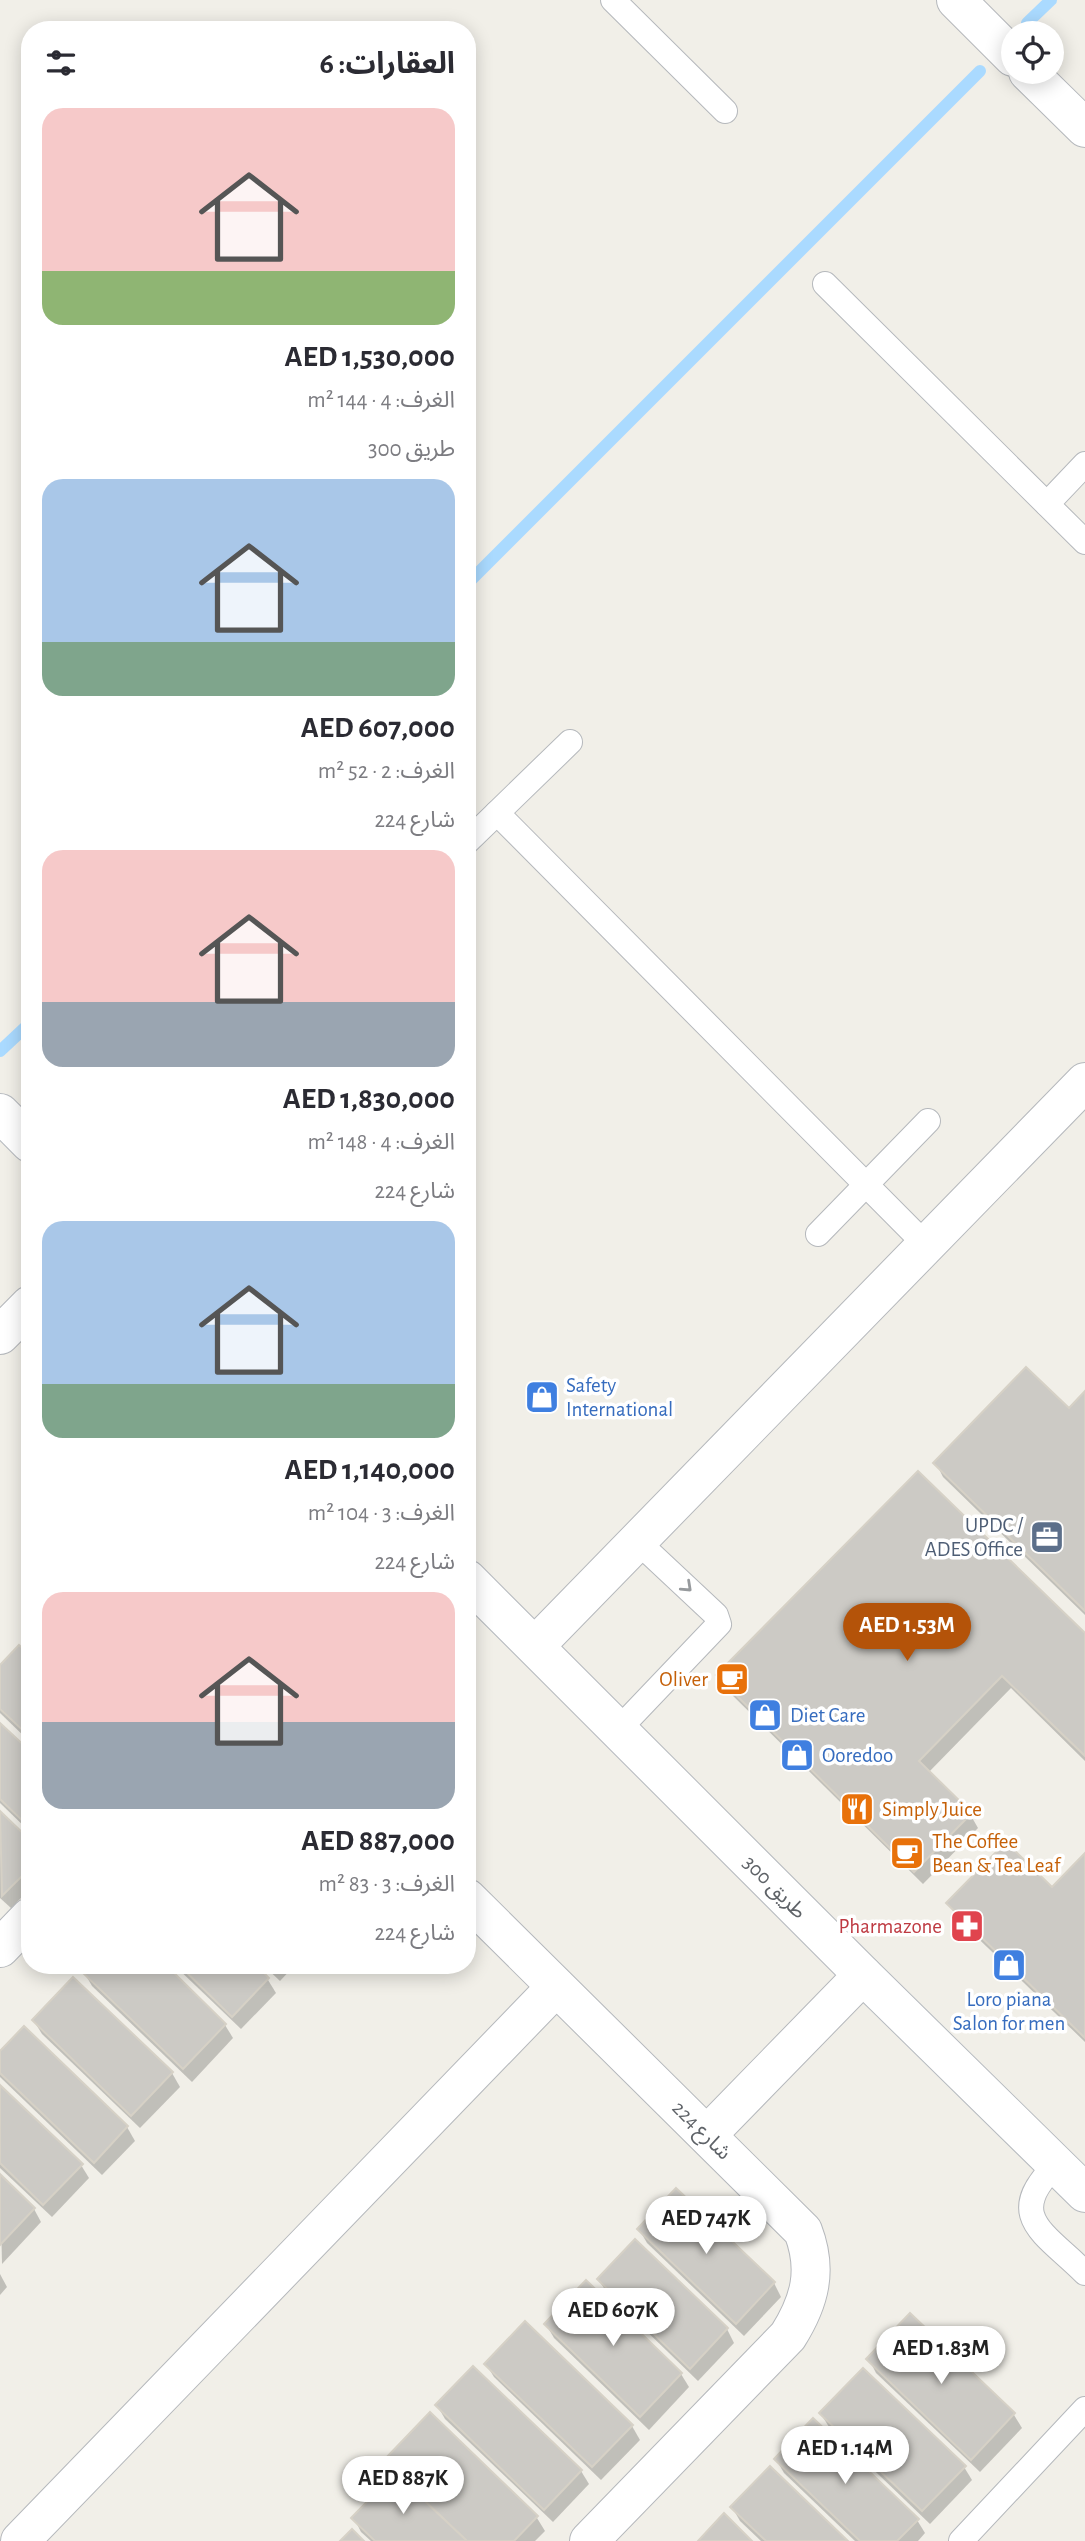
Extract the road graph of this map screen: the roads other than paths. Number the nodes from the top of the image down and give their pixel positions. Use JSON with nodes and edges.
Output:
{"nodes":[{"id":1,"x":613,"y":0,"type":"edge"},
{"id":2,"x":956,"y":0,"type":"edge"},
{"id":3,"x":1001,"y":45,"type":"edge"},
{"id":4,"x":1040,"y":84,"type":"edge"},
{"id":5,"x":725,"y":111,"type":"dead end"},
{"id":6,"x":1085,"y":128,"type":"edge"},
{"id":7,"x":825,"y":284,"type":"dead end"},
{"id":8,"x":1085,"y":464,"type":"edge"},
{"id":9,"x":1046,"y":504,"type":"junction"},
{"id":10,"x":1085,"y":542,"type":"edge"},
{"id":11,"x":570,"y":742,"type":"dead end"},
{"id":12,"x":497,"y":813,"type":"junction"},
{"id":13,"x":476,"y":833,"type":"edge"},
{"id":14,"x":1085,"y":1082,"type":"edge"},
{"id":15,"x":0,"y":1114,"type":"edge"},
{"id":16,"x":928,"y":1121,"type":"dead end"},
{"id":17,"x":21,"y":1134,"type":"edge"},
{"id":18,"x":866,"y":1185,"type":"junction"},
{"id":19,"x":818,"y":1234,"type":"dead end"},
{"id":20,"x":926,"y":1245,"type":"junction"},
{"id":21,"x":21,"y":1314,"type":"edge"},
{"id":22,"x":0,"y":1335,"type":"edge"},
{"id":23,"x":637,"y":1541,"type":"junction"},
{"id":24,"x":476,"y":1588,"type":"edge"},
{"id":25,"x":535,"y":1646,"type":"junction"},
{"id":26,"x":618,"y":1730,"type":"junction"},
{"id":27,"x":476,"y":1907,"type":"edge"},
{"id":28,"x":21,"y":1926,"type":"edge"},
{"id":29,"x":0,"y":1948,"type":"edge"},
{"id":30,"x":863,"y":1975,"type":"junction"},
{"id":31,"x":556,"y":1987,"type":"junction"},
{"id":32,"x":707,"y":2135,"type":"junction"},
{"id":33,"x":1056,"y":2165,"type":"junction"},
{"id":34,"x":1085,"y":2193,"type":"edge"},
{"id":35,"x":1085,"y":2273,"type":"edge"},
{"id":36,"x":1085,"y":2409,"type":"edge"},
{"id":37,"x":20,"y":2541,"type":"edge"},
{"id":38,"x":589,"y":2541,"type":"edge"},
{"id":39,"x":961,"y":2541,"type":"edge"}],
"edges":[{"from":1,"to":5,"type":"lane"},
{"from":2,"to":3,"type":"street"},
{"from":4,"to":6,"type":"street"},
{"from":7,"to":9,"type":"lane"},
{"from":8,"to":9,"type":"lane"},
{"from":9,"to":10,"type":"lane"},
{"from":11,"to":12,"type":"lane"},
{"from":12,"to":13,"type":"lane"},
{"from":12,"to":18,"type":"lane"},
{"from":14,"to":20,"type":"street"},
{"from":15,"to":17,"type":"street"},
{"from":16,"to":18,"type":"lane"},
{"from":18,"to":19,"type":"lane"},
{"from":18,"to":20,"type":"lane"},
{"from":20,"to":23,"type":"street"},
{"from":21,"to":22,"type":"street"},
{"from":23,"to":25,"type":"street"},
{"from":23,"to":26,"type":"lane","one_way":true},
{"from":24,"to":25,"type":"street","name":"طريق 300"},
{"from":25,"to":26,"type":"street","name":"طريق 300"},
{"from":26,"to":30,"type":"street","name":"طريق 300"},
{"from":27,"to":31,"type":"street","name":"شارع 224"},
{"from":28,"to":29,"type":"street"},
{"from":30,"to":32,"type":"street"},
{"from":30,"to":33,"type":"street","name":"طريق 300"},
{"from":31,"to":32,"type":"street","name":"شارع 224"},
{"from":31,"to":37,"type":"street"},
{"from":32,"to":38,"type":"street","name":"شارع 224"},
{"from":33,"to":34,"type":"street","name":"طريق 300"},
{"from":33,"to":35,"type":"lane"},
{"from":36,"to":39,"type":"lane"}]}
